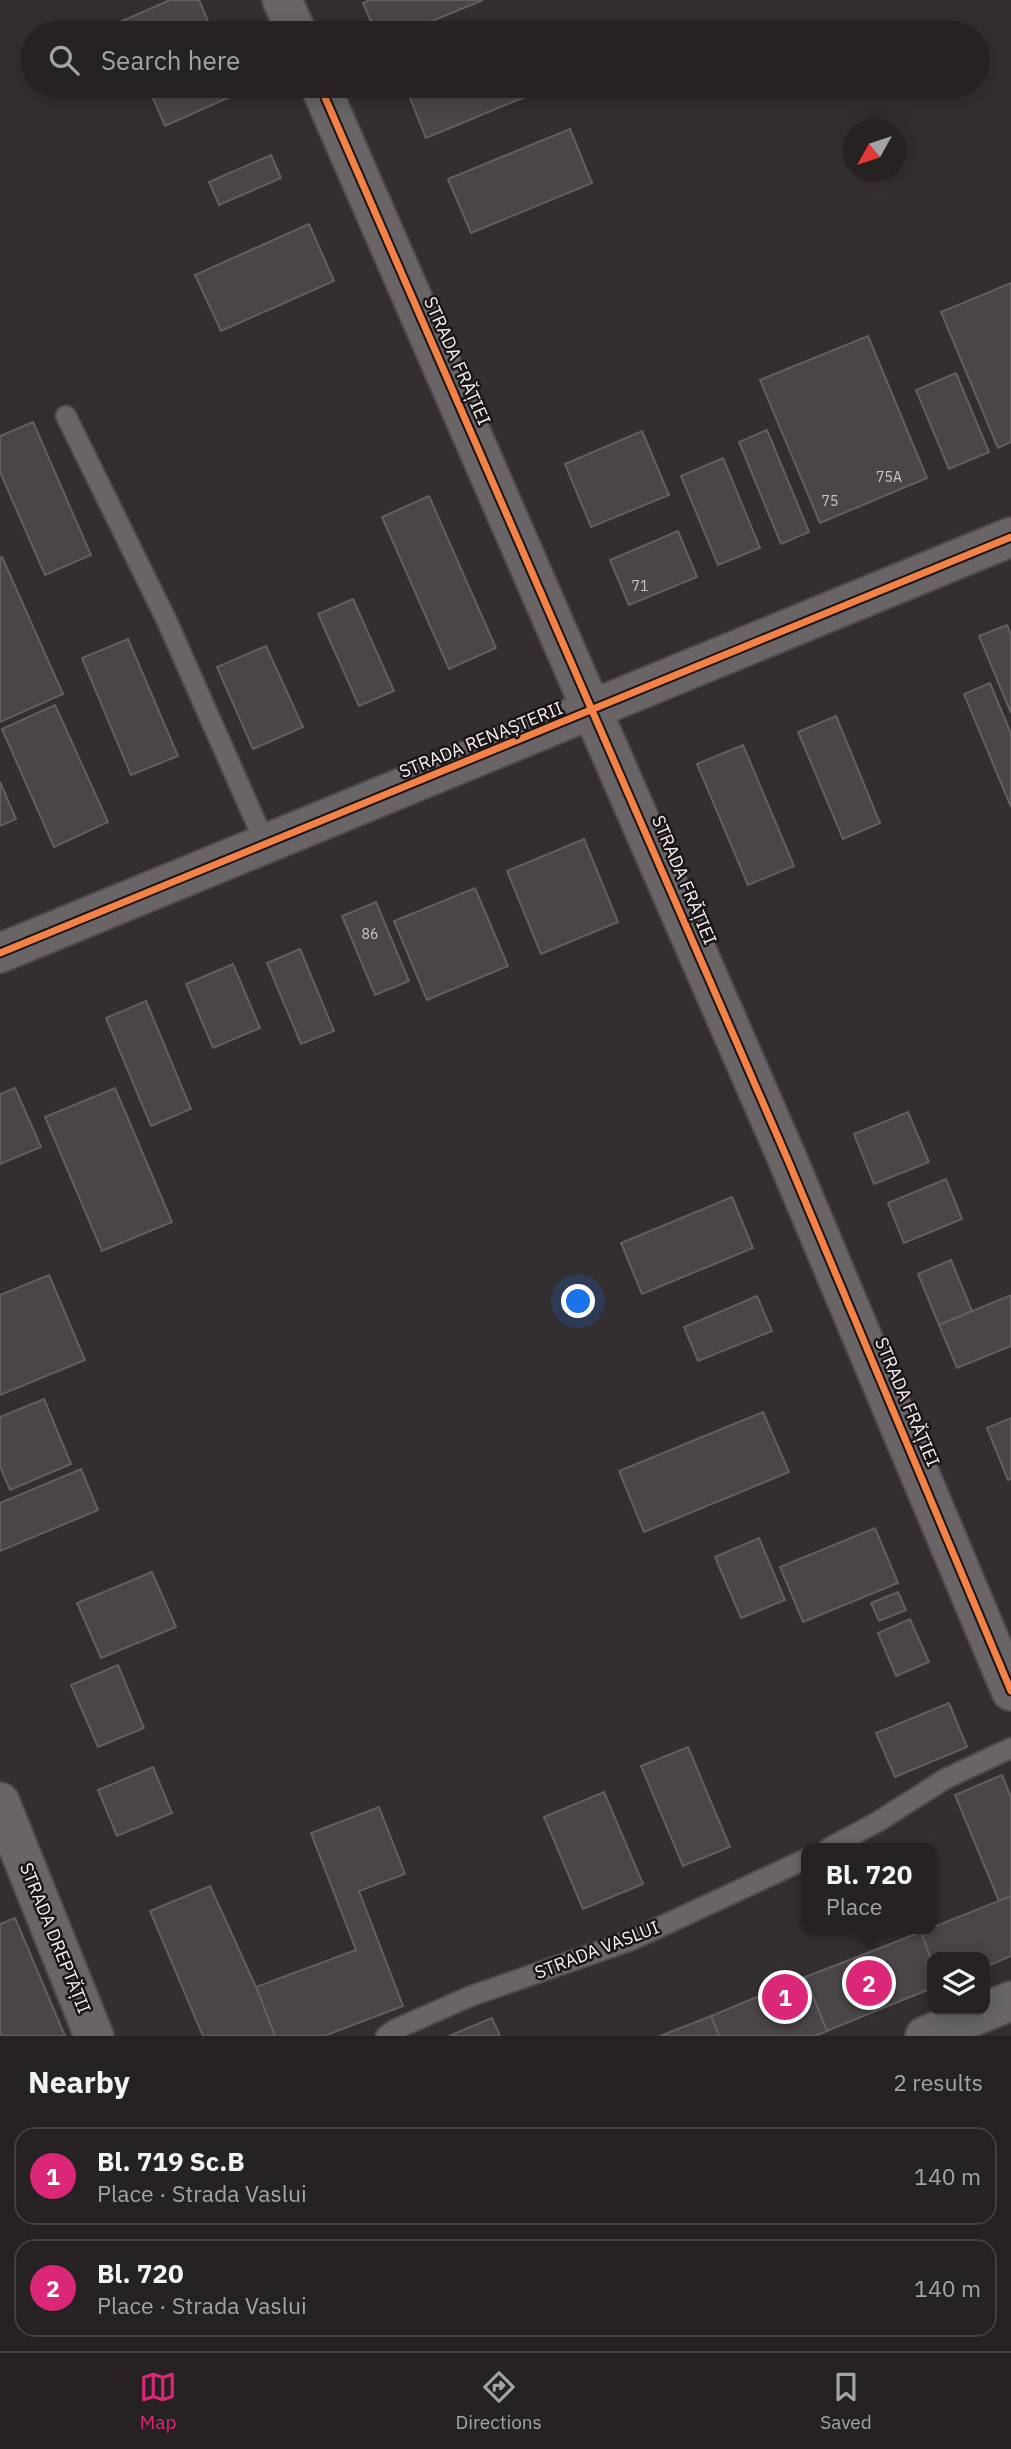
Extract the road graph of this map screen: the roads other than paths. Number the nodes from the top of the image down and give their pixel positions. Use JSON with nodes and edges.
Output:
{"nodes":[{"id":1,"x":282,"y":0,"type":"edge"},
{"id":2,"x":292,"y":21,"type":"edge"},
{"id":3,"x":325,"y":98,"type":"edge"},
{"id":4,"x":66,"y":416,"type":"dead end"},
{"id":5,"x":1011,"y":537,"type":"edge"},
{"id":6,"x":593,"y":710,"type":"junction"},
{"id":7,"x":266,"y":845,"type":"junction"},
{"id":8,"x":0,"y":953,"type":"edge"},
{"id":9,"x":1011,"y":1691,"type":"edge"},
{"id":10,"x":1011,"y":1748,"type":"edge"},
{"id":11,"x":0,"y":1802,"type":"edge"},
{"id":12,"x":838,"y":1843,"type":"edge"},
{"id":13,"x":801,"y":1861,"type":"edge"},
{"id":14,"x":1011,"y":2001,"type":"edge"},
{"id":15,"x":94,"y":2036,"type":"edge"},
{"id":16,"x":386,"y":2036,"type":"edge"},
{"id":17,"x":925,"y":2036,"type":"edge"}],
"edges":[{"from":1,"to":2,"type":"street"},
{"from":3,"to":6,"type":"street","name":"STRADA FRĂȚIEI"},
{"from":4,"to":7,"type":"lane"},
{"from":5,"to":6,"type":"street","name":"STRADA RENAȘTERII"},
{"from":6,"to":7,"type":"street","name":"STRADA RENAȘTERII"},
{"from":6,"to":9,"type":"street","name":"STRADA FRĂȚIEI"},
{"from":7,"to":8,"type":"street","name":"STRADA RENAȘTERII"},
{"from":10,"to":12,"type":"lane"},
{"from":11,"to":15,"type":"street","name":"STRADA DREPTĂȚII"},
{"from":13,"to":16,"type":"lane","name":"STRADA VASLUI"},
{"from":14,"to":17,"type":"street"}]}
